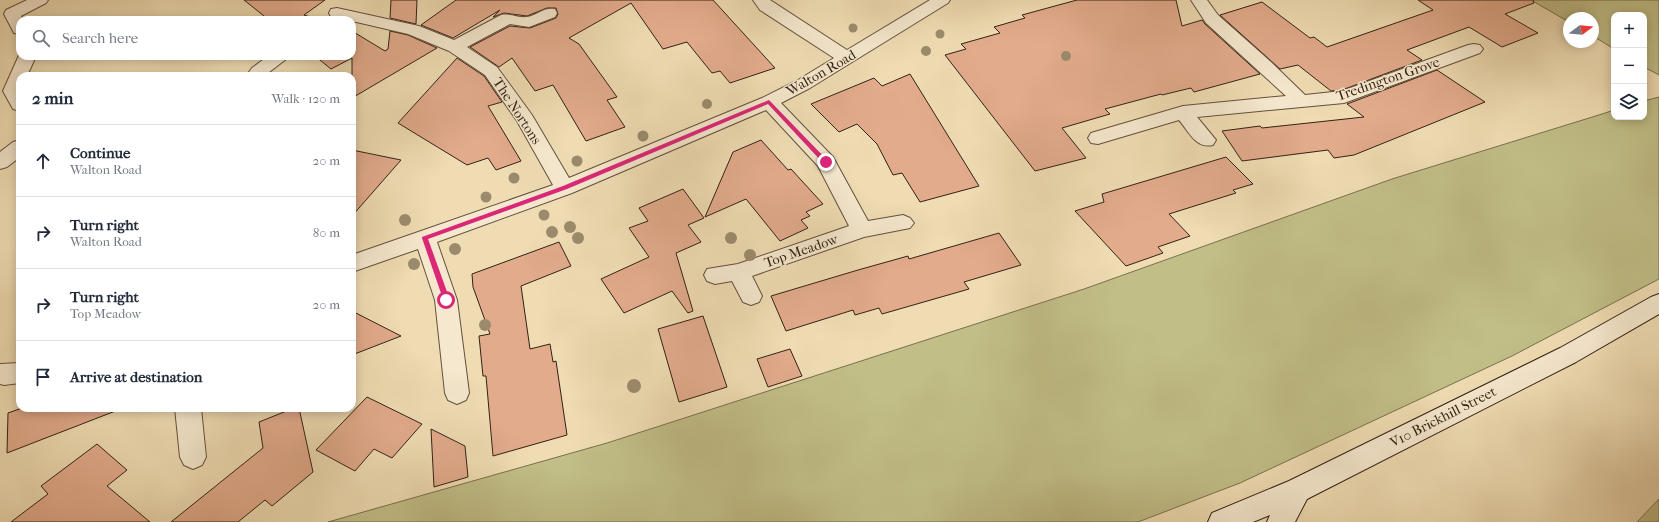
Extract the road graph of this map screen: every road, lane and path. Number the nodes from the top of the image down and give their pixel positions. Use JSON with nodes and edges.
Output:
{"nodes":[{"id":1,"x":40,"y":0,"type":"edge"},
{"id":2,"x":352,"y":0,"type":"edge"},
{"id":3,"x":761,"y":0,"type":"edge"},
{"id":4,"x":942,"y":0,"type":"edge"},
{"id":5,"x":1199,"y":0,"type":"edge"},
{"id":6,"x":549,"y":13,"type":"dead end"},
{"id":7,"x":6,"y":16,"type":"edge"},
{"id":8,"x":332,"y":16,"type":"edge"},
{"id":9,"x":356,"y":20,"type":"edge"},
{"id":10,"x":16,"y":25,"type":"edge"},
{"id":11,"x":455,"y":46,"type":"junction"},
{"id":12,"x":1474,"y":49,"type":"dead end"},
{"id":13,"x":847,"y":58,"type":"junction"},
{"id":14,"x":25,"y":60,"type":"edge"},
{"id":15,"x":274,"y":60,"type":"edge"},
{"id":16,"x":20,"y":72,"type":"edge"},
{"id":17,"x":259,"y":72,"type":"edge"},
{"id":18,"x":16,"y":82,"type":"edge"},
{"id":19,"x":16,"y":98,"type":"edge"},
{"id":20,"x":769,"y":102,"type":"junction"},
{"id":21,"x":1302,"y":102,"type":"junction"},
{"id":22,"x":1183,"y":112,"type":"junction"},
{"id":23,"x":1098,"y":138,"type":"dead end"},
{"id":24,"x":1206,"y":140,"type":"dead end"},
{"id":25,"x":16,"y":150,"type":"edge"},
{"id":26,"x":0,"y":162,"type":"edge"},
{"id":27,"x":565,"y":188,"type":"junction"},
{"id":28,"x":904,"y":223,"type":"dead end"},
{"id":29,"x":862,"y":230,"type":"junction"},
{"id":30,"x":425,"y":238,"type":"junction"},
{"id":31,"x":356,"y":263,"type":"edge"},
{"id":32,"x":739,"y":272,"type":"junction"},
{"id":33,"x":715,"y":275,"type":"dead end"},
{"id":34,"x":751,"y":296,"type":"dead end"},
{"id":35,"x":1659,"y":303,"type":"edge"},
{"id":36,"x":0,"y":374,"type":"edge"},
{"id":37,"x":16,"y":374,"type":"edge"},
{"id":38,"x":457,"y":393,"type":"dead end"},
{"id":39,"x":188,"y":412,"type":"edge"},
{"id":40,"x":193,"y":457,"type":"dead end"},
{"id":41,"x":1298,"y":490,"type":"junction"},
{"id":42,"x":1222,"y":522,"type":"edge"},
{"id":43,"x":1281,"y":522,"type":"edge"}],
"edges":[{"from":1,"to":7,"type":"street"},
{"from":2,"to":8,"type":"street","name":"The Nortons"},
{"from":3,"to":13,"type":"street"},
{"from":4,"to":13,"type":"street","name":"Walton Road"},
{"from":5,"to":21,"type":"street"},
{"from":6,"to":11,"type":"street"},
{"from":7,"to":10,"type":"street"},
{"from":9,"to":11,"type":"street","name":"The Nortons"},
{"from":11,"to":27,"type":"street","name":"The Nortons"},
{"from":12,"to":21,"type":"street","name":"Tredington Grove"},
{"from":13,"to":20,"type":"street","name":"Walton Road"},
{"from":14,"to":16,"type":"street"},
{"from":15,"to":17,"type":"street"},
{"from":18,"to":19,"type":"street"},
{"from":20,"to":27,"type":"street","name":"Walton Road"},
{"from":20,"to":29,"type":"street"},
{"from":21,"to":22,"type":"street","name":"Tredington Grove"},
{"from":22,"to":23,"type":"street","name":"Tredington Grove"},
{"from":22,"to":24,"type":"street"},
{"from":25,"to":26,"type":"street"},
{"from":27,"to":30,"type":"street","name":"Walton Road"},
{"from":28,"to":29,"type":"street","name":"Top Meadow"},
{"from":29,"to":32,"type":"street","name":"Top Meadow"},
{"from":30,"to":31,"type":"street","name":"Walton Road"},
{"from":30,"to":38,"type":"street"},
{"from":32,"to":33,"type":"street","name":"Top Meadow"},
{"from":32,"to":34,"type":"street"},
{"from":35,"to":41,"type":"street","name":"V10 Brickhill Street"},
{"from":36,"to":37,"type":"street"},
{"from":39,"to":40,"type":"street"},
{"from":41,"to":42,"type":"street","name":"V10 Brickhill Street"},
{"from":41,"to":43,"type":"street"}]}
